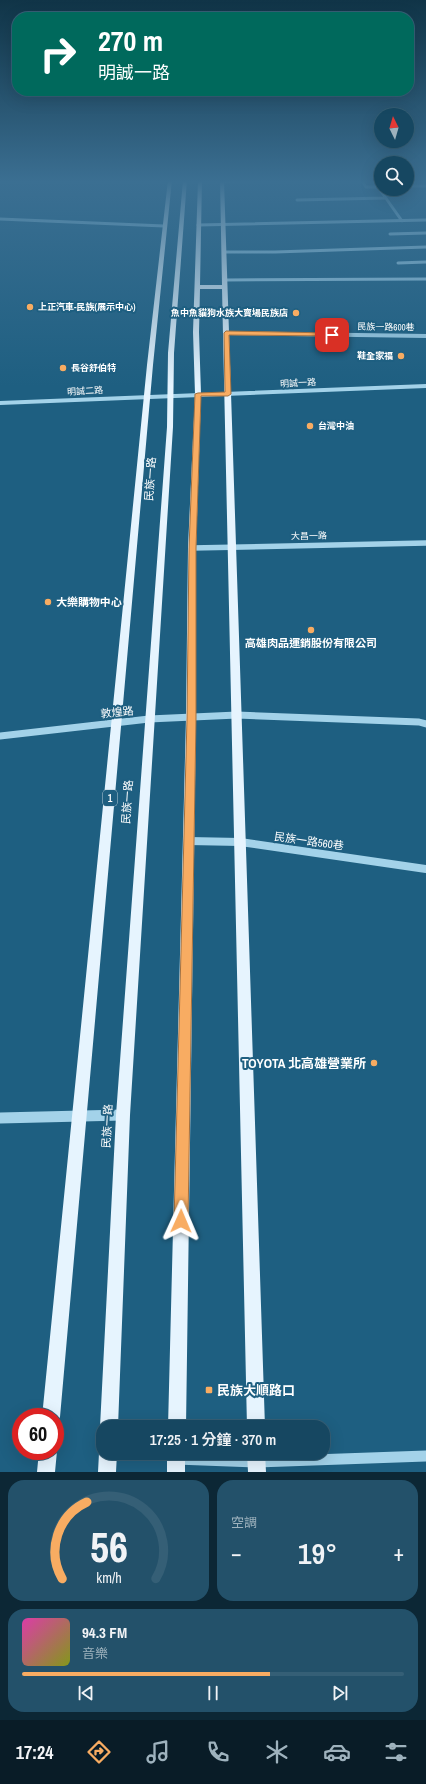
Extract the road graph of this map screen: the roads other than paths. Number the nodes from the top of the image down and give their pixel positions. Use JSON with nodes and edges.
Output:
{"nodes":[{"id":1,"x":166,"y":249,"type":"edge"},
{"id":2,"x":174,"y":249,"type":"edge"},
{"id":3,"x":198,"y":249,"type":"edge"},
{"id":4,"x":224,"y":249,"type":"edge"},
{"id":5,"x":375,"y":249,"type":"edge"},
{"id":6,"x":224,"y":252,"type":"junction"},
{"id":7,"x":426,"y":262,"type":"edge"},
{"id":8,"x":398,"y":263,"type":"dead end"},
{"id":9,"x":426,"y":279,"type":"edge"},
{"id":10,"x":225,"y":283,"type":"junction"},
{"id":11,"x":168,"y":285,"type":"junction"},
{"id":12,"x":197,"y":287,"type":"junction"},
{"id":13,"x":226,"y":333,"type":"junction"},
{"id":14,"x":426,"y":336,"type":"edge"},
{"id":15,"x":426,"y":386,"type":"edge"},
{"id":16,"x":198,"y":394,"type":"junction"},
{"id":17,"x":228,"y":394,"type":"junction"},
{"id":18,"x":172,"y":395,"type":"junction"},
{"id":19,"x":147,"y":396,"type":"junction"},
{"id":20,"x":0,"y":404,"type":"edge"},
{"id":21,"x":426,"y":543,"type":"edge"},
{"id":22,"x":232,"y":547,"type":"junction"},
{"id":23,"x":192,"y":548,"type":"junction"},
{"id":24,"x":236,"y":715,"type":"junction"},
{"id":25,"x":191,"y":718,"type":"junction"},
{"id":26,"x":149,"y":719,"type":"junction"},
{"id":27,"x":117,"y":722,"type":"junction"},
{"id":28,"x":426,"y":724,"type":"edge"},
{"id":29,"x":0,"y":736,"type":"edge"},
{"id":30,"x":189,"y":841,"type":"junction"},
{"id":31,"x":240,"y":842,"type":"junction"},
{"id":32,"x":426,"y":869,"type":"edge"},
{"id":33,"x":80,"y":1116,"type":"junction"},
{"id":34,"x":123,"y":1116,"type":"junction"},
{"id":35,"x":0,"y":1118,"type":"edge"},
{"id":36,"x":52,"y":1408,"type":"edge"},
{"id":37,"x":109,"y":1420,"type":"edge"},
{"id":38,"x":177,"y":1420,"type":"edge"},
{"id":39,"x":256,"y":1420,"type":"edge"},
{"id":40,"x":426,"y":1456,"type":"edge"},
{"id":41,"x":47,"y":1460,"type":"edge"},
{"id":42,"x":108,"y":1460,"type":"edge"},
{"id":43,"x":176,"y":1461,"type":"edge"},
{"id":44,"x":257,"y":1462,"type":"edge"},
{"id":45,"x":46,"y":1472,"type":"edge"},
{"id":46,"x":107,"y":1472,"type":"edge"}],
"edges":[{"from":1,"to":11,"type":"main road","name":"民族一路","number":"1"},
{"from":2,"to":11,"type":"main road","name":"民族一路","number":"1"},
{"from":3,"to":12,"type":"main road"},
{"from":4,"to":6,"type":"main road"},
{"from":5,"to":6,"type":"street"},
{"from":6,"to":10,"type":"main road"},
{"from":7,"to":8,"type":"street"},
{"from":9,"to":10,"type":"street"},
{"from":10,"to":12,"type":"main road"},
{"from":10,"to":13,"type":"main road"},
{"from":11,"to":18,"type":"main road","name":"民族一路","number":"1"},
{"from":11,"to":19,"type":"main road","name":"民族一路","number":"1"},
{"from":12,"to":16,"type":"main road"},
{"from":13,"to":14,"type":"street","name":"民族一路600巷"},
{"from":13,"to":17,"type":"main road"},
{"from":15,"to":17,"type":"street","name":"明誠一路"},
{"from":16,"to":17,"type":"street","name":"明誠一路"},
{"from":16,"to":18,"type":"street","name":"明誠一路"},
{"from":16,"to":23,"type":"main road"},
{"from":17,"to":22,"type":"main road"},
{"from":18,"to":19,"type":"street","name":"明誠二路"},
{"from":18,"to":26,"type":"main road","name":"民族一路","number":"1"},
{"from":19,"to":20,"type":"street","name":"明誠二路"},
{"from":19,"to":27,"type":"main road","name":"民族一路","number":"1"},
{"from":21,"to":22,"type":"street","name":"大昌一路"},
{"from":22,"to":23,"type":"street","name":"大昌一路"},
{"from":22,"to":24,"type":"main road"},
{"from":23,"to":25,"type":"main road"},
{"from":24,"to":25,"type":"street","name":"敦煌路"},
{"from":24,"to":28,"type":"street","name":"敦煌路"},
{"from":24,"to":31,"type":"main road"},
{"from":25,"to":26,"type":"street","name":"敦煌路"},
{"from":25,"to":30,"type":"main road"},
{"from":26,"to":27,"type":"street","name":"敦煌路"},
{"from":26,"to":34,"type":"main road","name":"民族一路","number":"1"},
{"from":27,"to":29,"type":"street","name":"敦煌路"},
{"from":27,"to":33,"type":"main road","name":"民族一路","number":"1"},
{"from":30,"to":31,"type":"street","name":"民族一路560巷"},
{"from":30,"to":38,"type":"main road"},
{"from":31,"to":32,"type":"street","name":"民族一路560巷"},
{"from":31,"to":39,"type":"main road"},
{"from":33,"to":34,"type":"street"},
{"from":33,"to":35,"type":"street"},
{"from":33,"to":36,"type":"main road","name":"民族一路","number":"1"},
{"from":34,"to":37,"type":"main road","name":"民族一路","number":"1"},
{"from":40,"to":44,"type":"street"},
{"from":41,"to":45,"type":"main road"},
{"from":42,"to":46,"type":"main road"},
{"from":43,"to":44,"type":"street"}]}
